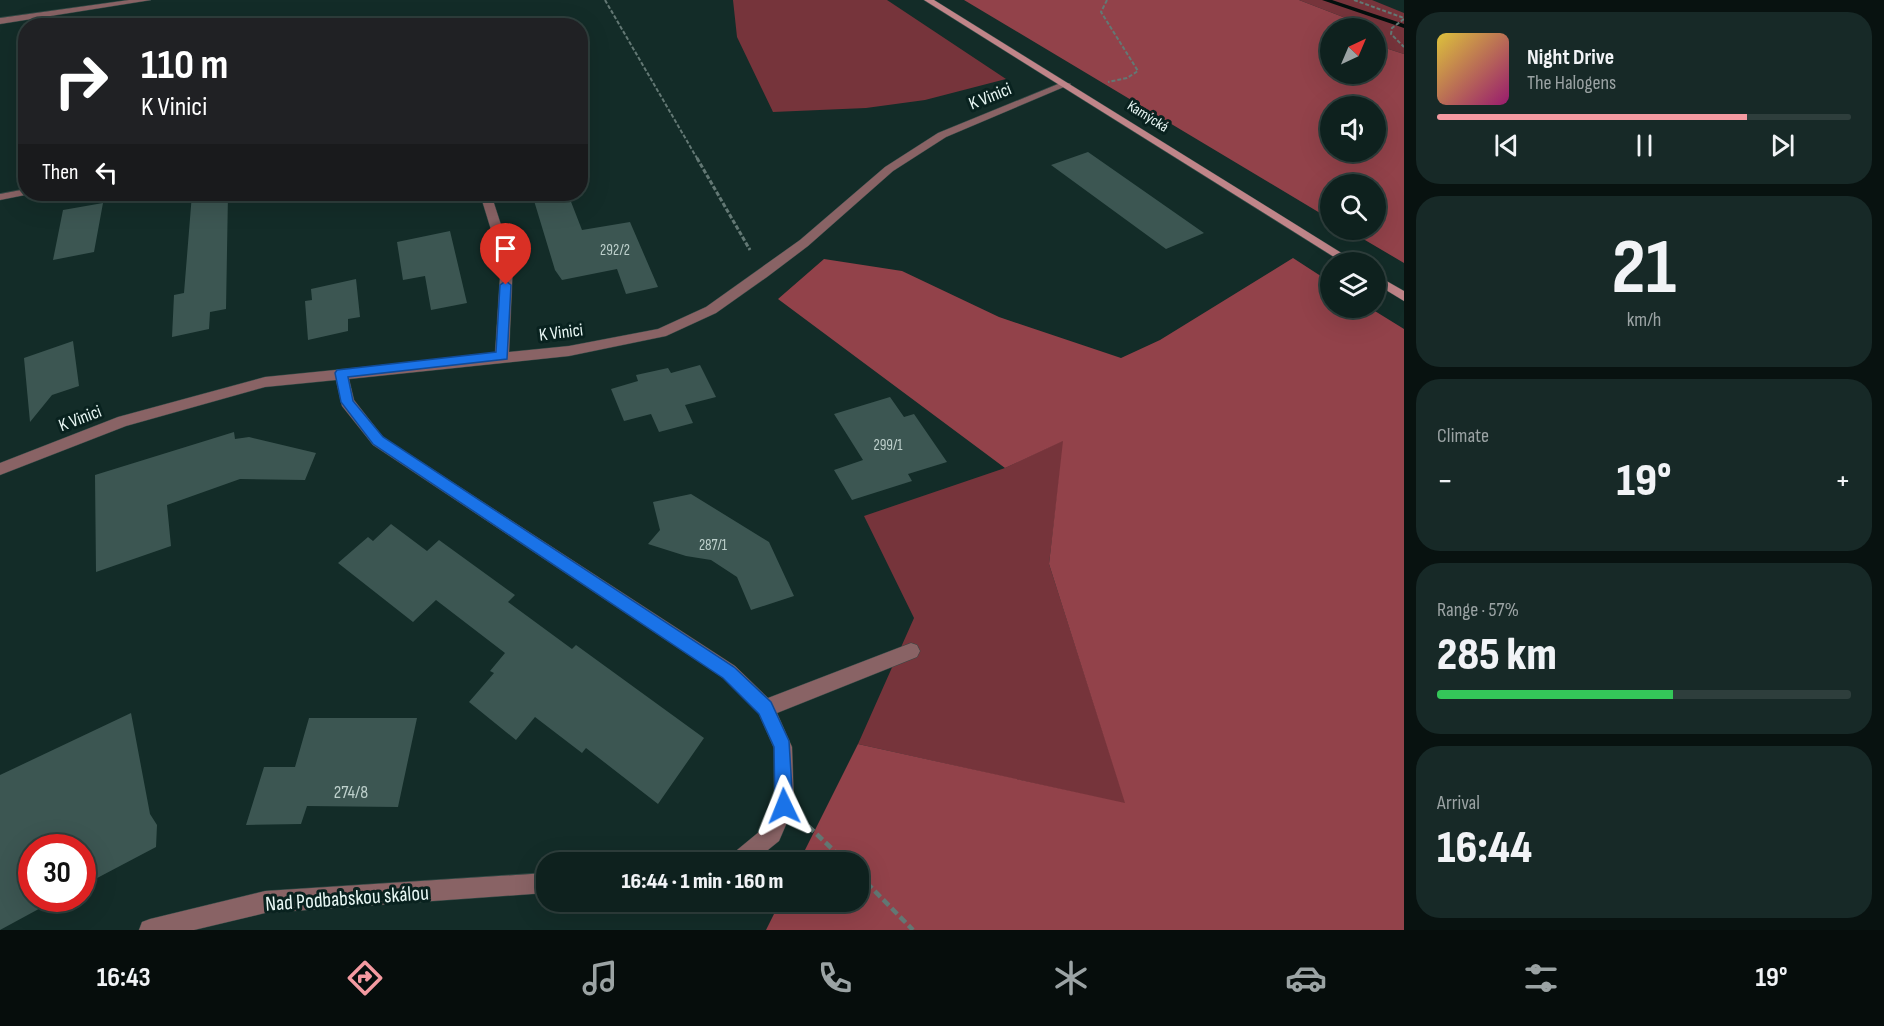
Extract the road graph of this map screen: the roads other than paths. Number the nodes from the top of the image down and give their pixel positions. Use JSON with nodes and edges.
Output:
{"nodes":[{"id":1,"x":147,"y":0,"type":"edge"},
{"id":2,"x":928,"y":0,"type":"edge"},
{"id":3,"x":18,"y":18,"type":"edge"},
{"id":4,"x":21,"y":18,"type":"edge"},
{"id":5,"x":0,"y":21,"type":"edge"},
{"id":6,"x":1066,"y":84,"type":"junction"},
{"id":7,"x":18,"y":194,"type":"edge"},
{"id":8,"x":0,"y":197,"type":"edge"},
{"id":9,"x":487,"y":201,"type":"edge"},
{"id":10,"x":1334,"y":252,"type":"edge"},
{"id":11,"x":1386,"y":285,"type":"edge"},
{"id":12,"x":1404,"y":297,"type":"edge"},
{"id":13,"x":502,"y":356,"type":"junction"},
{"id":14,"x":341,"y":373,"type":"junction"},
{"id":15,"x":0,"y":469,"type":"edge"},
{"id":16,"x":911,"y":651,"type":"dead end"},
{"id":17,"x":765,"y":708,"type":"junction"},
{"id":18,"x":750,"y":852,"type":"edge"},
{"id":19,"x":536,"y":884,"type":"edge"},
{"id":20,"x":150,"y":930,"type":"edge"}],
"edges":[{"from":1,"to":4,"type":"street"},
{"from":2,"to":6,"type":"main road","name":"Kamýcká"},
{"from":3,"to":5,"type":"street"},
{"from":6,"to":10,"type":"main road","name":"Kamýcká"},
{"from":6,"to":13,"type":"street","name":"K Vinici"},
{"from":7,"to":8,"type":"street"},
{"from":9,"to":13,"type":"street"},
{"from":11,"to":12,"type":"main road"},
{"from":13,"to":14,"type":"street","name":"K Vinici"},
{"from":14,"to":15,"type":"street","name":"K Vinici"},
{"from":14,"to":17,"type":"street"},
{"from":16,"to":17,"type":"street"},
{"from":17,"to":18,"type":"street"},
{"from":19,"to":20,"type":"street","name":"Nad Podbabskou skálou"}]}
